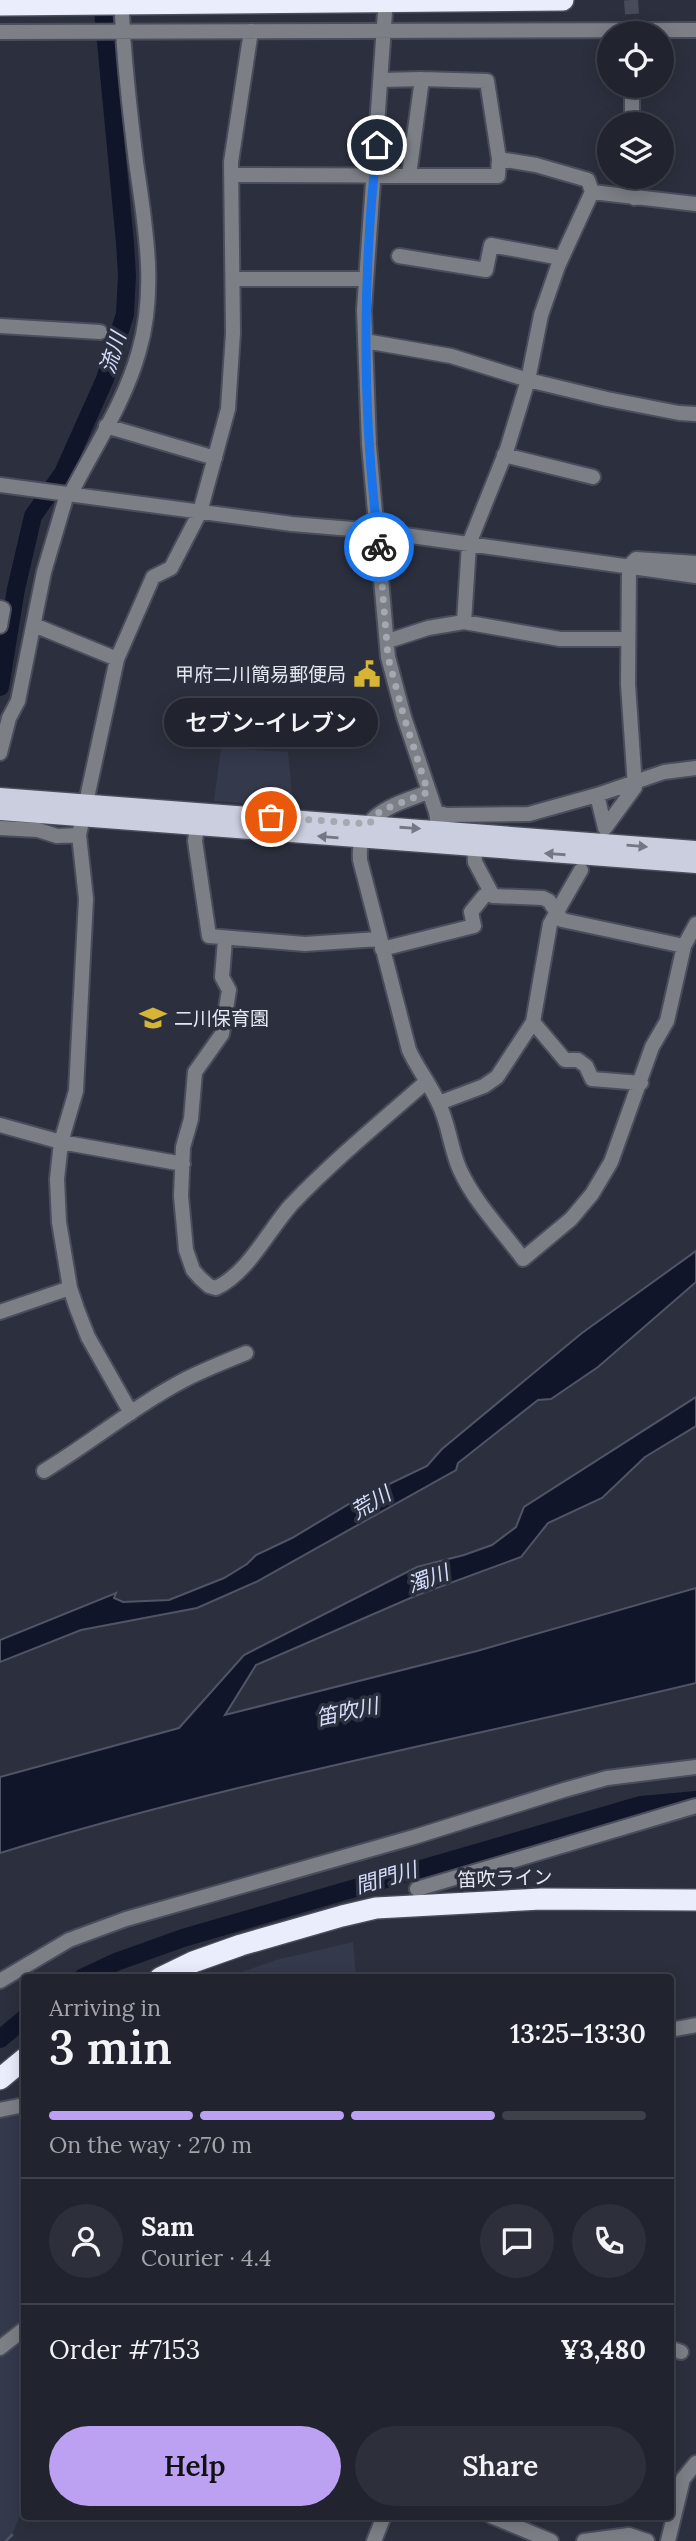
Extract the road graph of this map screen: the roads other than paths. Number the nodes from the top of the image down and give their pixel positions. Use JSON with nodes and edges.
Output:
{"nodes":[{"id":1,"x":563,"y":0,"type":"edge"},
{"id":2,"x":0,"y":5,"type":"edge"},
{"id":3,"x":118,"y":9,"type":"junction"},
{"id":4,"x":385,"y":12,"type":"dead end"},
{"id":5,"x":632,"y":14,"type":"tunnel mouth"},
{"id":6,"x":632,"y":21,"type":"edge"},
{"id":7,"x":696,"y":30,"type":"edge"},
{"id":8,"x":119,"y":31,"type":"junction"},
{"id":9,"x":251,"y":31,"type":"junction"},
{"id":10,"x":383,"y":31,"type":"junction"},
{"id":11,"x":674,"y":31,"type":"edge"},
{"id":12,"x":0,"y":32,"type":"edge"},
{"id":13,"x":597,"y":32,"type":"edge"},
{"id":14,"x":422,"y":79,"type":"junction"},
{"id":15,"x":381,"y":80,"type":"junction"},
{"id":16,"x":499,"y":159,"type":"junction"},
{"id":17,"x":231,"y":174,"type":"junction"},
{"id":18,"x":374,"y":174,"type":"junction"},
{"id":19,"x":409,"y":174,"type":"junction"},
{"id":20,"x":635,"y":189,"type":"edge"},
{"id":21,"x":592,"y":192,"type":"junction"},
{"id":22,"x":635,"y":198,"type":"junction"},
{"id":23,"x":696,"y":204,"type":"edge"},
{"id":24,"x":398,"y":256,"type":"dead end"},
{"id":25,"x":561,"y":258,"type":"junction"},
{"id":26,"x":233,"y":279,"type":"junction"},
{"id":27,"x":366,"y":279,"type":"junction"},
{"id":28,"x":0,"y":326,"type":"edge"},
{"id":29,"x":100,"y":332,"type":"dead end"},
{"id":30,"x":365,"y":341,"type":"junction"},
{"id":31,"x":528,"y":380,"type":"junction"},
{"id":32,"x":696,"y":414,"type":"edge"},
{"id":33,"x":106,"y":426,"type":"junction"},
{"id":34,"x":504,"y":455,"type":"junction"},
{"id":35,"x":215,"y":458,"type":"junction"},
{"id":36,"x":593,"y":477,"type":"dead end"},
{"id":37,"x":0,"y":485,"type":"edge"},
{"id":38,"x":68,"y":494,"type":"junction"},
{"id":39,"x":200,"y":512,"type":"junction"},
{"id":40,"x":376,"y":531,"type":"junction"},
{"id":41,"x":469,"y":544,"type":"junction"},
{"id":42,"x":696,"y":564,"type":"edge"},
{"id":43,"x":629,"y":566,"type":"junction"},
{"id":44,"x":696,"y":576,"type":"edge"},
{"id":45,"x":0,"y":608,"type":"edge"},
{"id":46,"x":464,"y":622,"type":"junction"},
{"id":47,"x":34,"y":625,"type":"junction"},
{"id":48,"x":0,"y":626,"type":"edge"},
{"id":49,"x":627,"y":639,"type":"junction"},
{"id":50,"x":388,"y":641,"type":"junction"},
{"id":51,"x":117,"y":659,"type":"junction"},
{"id":52,"x":0,"y":754,"type":"edge"},
{"id":53,"x":696,"y":768,"type":"edge"},
{"id":54,"x":635,"y":780,"type":"junction"},
{"id":55,"x":428,"y":792,"type":"junction"},
{"id":56,"x":597,"y":795,"type":"junction"},
{"id":57,"x":0,"y":797,"type":"edge"},
{"id":58,"x":83,"y":810,"type":"junction"},
{"id":59,"x":0,"y":811,"type":"edge"},
{"id":60,"x":437,"y":821,"type":"junction"},
{"id":61,"x":197,"y":825,"type":"junction"},
{"id":62,"x":0,"y":828,"type":"edge"},
{"id":63,"x":365,"y":832,"type":"junction"},
{"id":64,"x":79,"y":835,"type":"junction"},
{"id":65,"x":474,"y":848,"type":"junction"},
{"id":66,"x":696,"y":850,"type":"edge"},
{"id":67,"x":696,"y":864,"type":"edge"},
{"id":68,"x":581,"y":870,"type":"dead end"},
{"id":69,"x":491,"y":893,"type":"junction"},
{"id":70,"x":555,"y":913,"type":"junction"},
{"id":71,"x":696,"y":924,"type":"edge"},
{"id":72,"x":225,"y":939,"type":"junction"},
{"id":73,"x":381,"y":944,"type":"junction"},
{"id":74,"x":684,"y":946,"type":"junction"},
{"id":75,"x":533,"y":1022,"type":"junction"},
{"id":76,"x":426,"y":1082,"type":"junction"},
{"id":77,"x":641,"y":1083,"type":"junction"},
{"id":78,"x":439,"y":1103,"type":"junction"},
{"id":79,"x":0,"y":1125,"type":"edge"},
{"id":80,"x":61,"y":1142,"type":"junction"},
{"id":81,"x":183,"y":1164,"type":"junction"},
{"id":82,"x":70,"y":1288,"type":"junction"},
{"id":83,"x":0,"y":1312,"type":"edge"},
{"id":84,"x":246,"y":1353,"type":"dead end"},
{"id":85,"x":131,"y":1413,"type":"junction"},
{"id":86,"x":44,"y":1471,"type":"dead end"},
{"id":87,"x":696,"y":1767,"type":"edge"},
{"id":88,"x":696,"y":1806,"type":"edge"},
{"id":89,"x":417,"y":1889,"type":"dead end"},
{"id":90,"x":696,"y":1900,"type":"edge"},
{"id":91,"x":168,"y":1974,"type":"edge"},
{"id":92,"x":0,"y":1981,"type":"edge"},
{"id":93,"x":696,"y":2025,"type":"edge"},
{"id":94,"x":674,"y":2029,"type":"edge"},
{"id":95,"x":21,"y":2062,"type":"edge"},
{"id":96,"x":0,"y":2079,"type":"edge"},
{"id":97,"x":21,"y":2106,"type":"edge"},
{"id":98,"x":0,"y":2110,"type":"edge"},
{"id":99,"x":21,"y":2331,"type":"edge"},
{"id":100,"x":0,"y":2348,"type":"edge"},
{"id":101,"x":696,"y":2463,"type":"edge"},
{"id":102,"x":674,"y":2516,"type":"edge"},
{"id":103,"x":382,"y":2520,"type":"edge"},
{"id":104,"x":501,"y":2520,"type":"edge"},
{"id":105,"x":673,"y":2520,"type":"edge"},
{"id":106,"x":374,"y":2541,"type":"edge"},
{"id":107,"x":551,"y":2541,"type":"edge"},
{"id":108,"x":584,"y":2541,"type":"edge"},
{"id":109,"x":647,"y":2541,"type":"edge"},
{"id":110,"x":668,"y":2541,"type":"edge"}],
"edges":[{"from":1,"to":3,"type":"highway"},
{"from":2,"to":3,"type":"highway"},
{"from":3,"to":8,"type":"street"},
{"from":4,"to":10,"type":"street"},
{"from":5,"to":6,"type":"street"},
{"from":7,"to":11,"type":"street"},
{"from":8,"to":9,"type":"street"},
{"from":8,"to":12,"type":"street"},
{"from":8,"to":33,"type":"street"},
{"from":9,"to":10,"type":"street"},
{"from":9,"to":17,"type":"street"},
{"from":10,"to":13,"type":"street"},
{"from":10,"to":15,"type":"street"},
{"from":14,"to":15,"type":"street"},
{"from":14,"to":16,"type":"street"},
{"from":14,"to":19,"type":"street"},
{"from":15,"to":18,"type":"street"},
{"from":16,"to":19,"type":"street"},
{"from":16,"to":21,"type":"street"},
{"from":17,"to":18,"type":"street"},
{"from":17,"to":26,"type":"street"},
{"from":18,"to":19,"type":"street"},
{"from":18,"to":27,"type":"street"},
{"from":20,"to":22,"type":"street"},
{"from":21,"to":22,"type":"street"},
{"from":21,"to":25,"type":"street"},
{"from":22,"to":23,"type":"street"},
{"from":24,"to":25,"type":"street"},
{"from":25,"to":31,"type":"street"},
{"from":26,"to":27,"type":"street"},
{"from":26,"to":35,"type":"street"},
{"from":27,"to":30,"type":"street"},
{"from":28,"to":29,"type":"street"},
{"from":30,"to":31,"type":"street"},
{"from":30,"to":40,"type":"street"},
{"from":31,"to":32,"type":"street"},
{"from":31,"to":34,"type":"street"},
{"from":33,"to":35,"type":"street"},
{"from":33,"to":38,"type":"street"},
{"from":34,"to":36,"type":"street"},
{"from":34,"to":41,"type":"street"},
{"from":35,"to":39,"type":"street"},
{"from":37,"to":38,"type":"street"},
{"from":38,"to":39,"type":"street"},
{"from":38,"to":47,"type":"street"},
{"from":39,"to":40,"type":"street"},
{"from":39,"to":51,"type":"street"},
{"from":40,"to":41,"type":"street"},
{"from":40,"to":50,"type":"street"},
{"from":41,"to":43,"type":"street"},
{"from":41,"to":46,"type":"street"},
{"from":42,"to":43,"type":"street"},
{"from":43,"to":44,"type":"street"},
{"from":43,"to":49,"type":"street"},
{"from":45,"to":48,"type":"street"},
{"from":46,"to":49,"type":"street"},
{"from":46,"to":50,"type":"street"},
{"from":47,"to":51,"type":"street"},
{"from":47,"to":52,"type":"street"},
{"from":49,"to":54,"type":"street"},
{"from":50,"to":55,"type":"street"},
{"from":51,"to":58,"type":"street"},
{"from":53,"to":54,"type":"street"},
{"from":54,"to":56,"type":"street"},
{"from":54,"to":56,"type":"street"},
{"from":55,"to":60,"type":"street"},
{"from":55,"to":63,"type":"street"},
{"from":56,"to":60,"type":"street"},
{"from":57,"to":58,"type":"main road"},
{"from":58,"to":59,"type":"main road"},
{"from":58,"to":61,"type":"main road"},
{"from":58,"to":63,"type":"main road"},
{"from":58,"to":64,"type":"street"},
{"from":63,"to":60,"type":"main road","one_way":true},
{"from":60,"to":66,"type":"main road","one_way":true},
{"from":63,"to":61,"type":"main road","one_way":true},
{"from":61,"to":72,"type":"street"},
{"from":62,"to":64,"type":"street"},
{"from":63,"to":65,"type":"main road"},
{"from":63,"to":73,"type":"street"},
{"from":64,"to":80,"type":"street"},
{"from":67,"to":65,"type":"main road","one_way":true},
{"from":65,"to":69,"type":"street"},
{"from":68,"to":70,"type":"street"},
{"from":69,"to":70,"type":"street"},
{"from":69,"to":73,"type":"street"},
{"from":70,"to":74,"type":"street"},
{"from":70,"to":75,"type":"street"},
{"from":71,"to":74,"type":"street"},
{"from":72,"to":73,"type":"street"},
{"from":72,"to":81,"type":"street"},
{"from":73,"to":76,"type":"street"},
{"from":74,"to":77,"type":"street"},
{"from":75,"to":77,"type":"street"},
{"from":75,"to":78,"type":"street"},
{"from":76,"to":78,"type":"street"},
{"from":76,"to":81,"type":"street"},
{"from":77,"to":78,"type":"street"},
{"from":79,"to":80,"type":"street"},
{"from":80,"to":81,"type":"street"},
{"from":80,"to":82,"type":"street"},
{"from":82,"to":83,"type":"street"},
{"from":82,"to":85,"type":"street"},
{"from":84,"to":85,"type":"street"},
{"from":85,"to":86,"type":"street"},
{"from":87,"to":92,"type":"street"},
{"from":88,"to":89,"type":"street"},
{"from":90,"to":91,"type":"highway","name":"笛吹ライン"},
{"from":93,"to":94,"type":"street"},
{"from":95,"to":96,"type":"highway"},
{"from":97,"to":98,"type":"street"},
{"from":99,"to":100,"type":"street"},
{"from":101,"to":102,"type":"street"},
{"from":103,"to":106,"type":"street"},
{"from":104,"to":107,"type":"street"},
{"from":105,"to":110,"type":"street"},
{"from":108,"to":109,"type":"street"}]}
